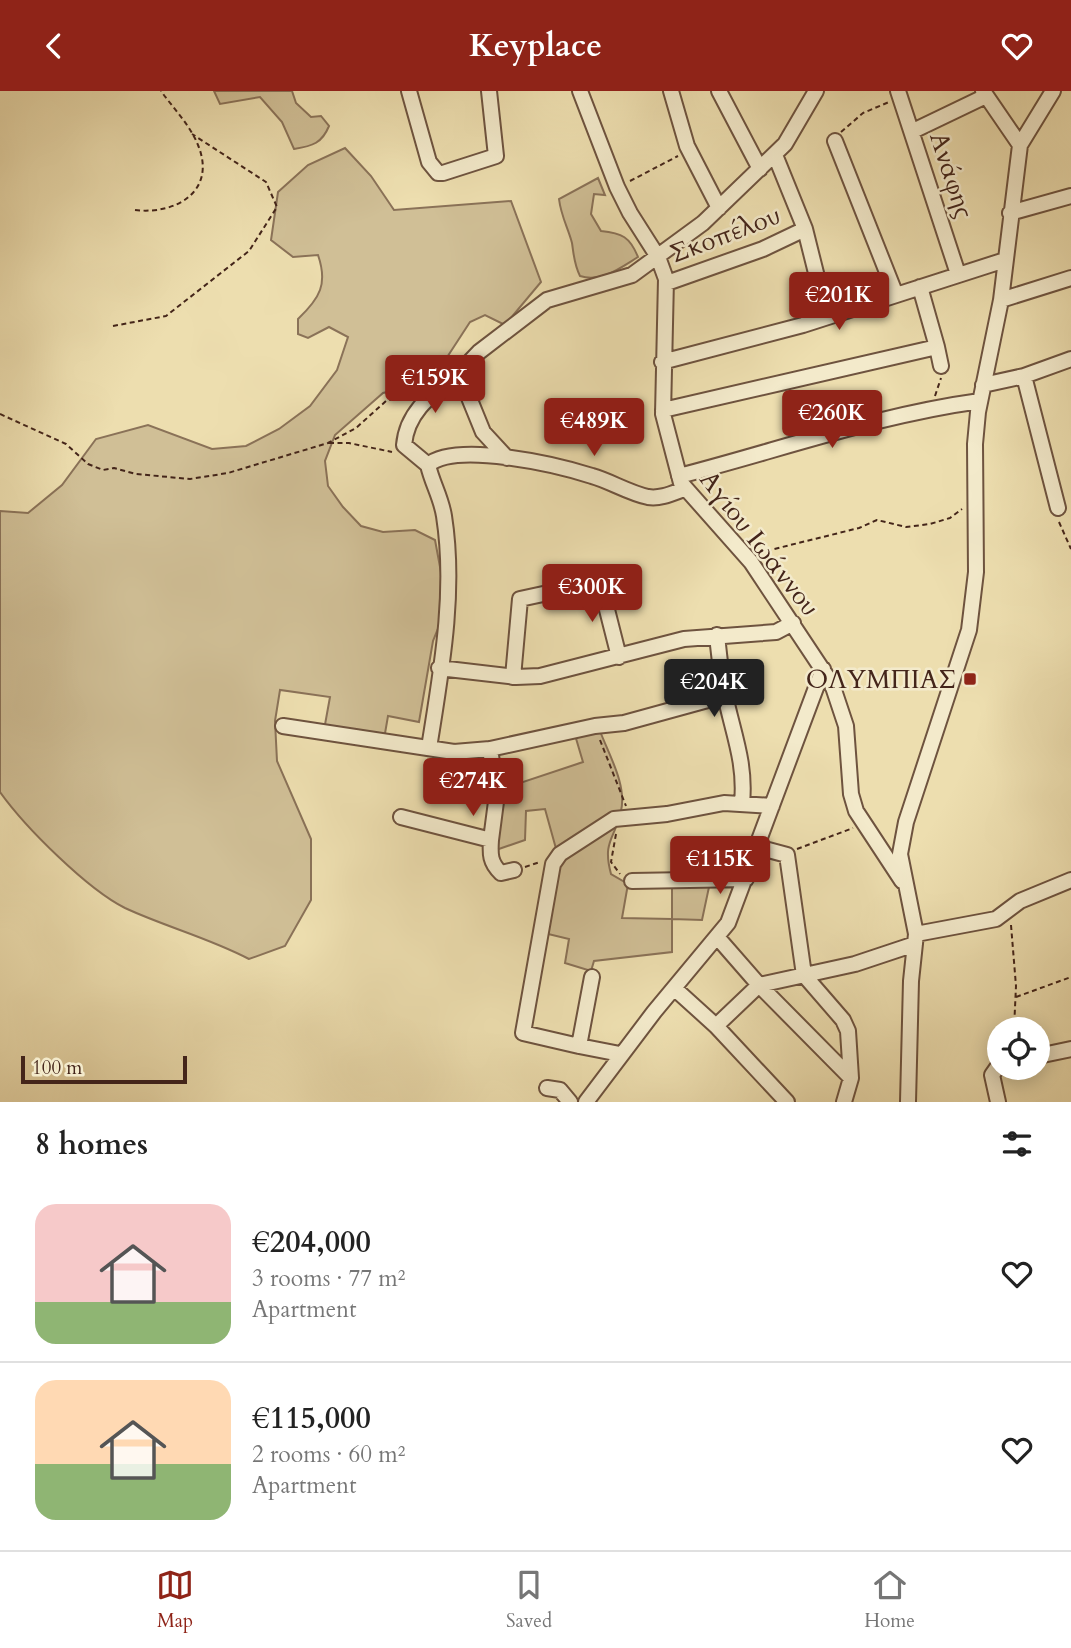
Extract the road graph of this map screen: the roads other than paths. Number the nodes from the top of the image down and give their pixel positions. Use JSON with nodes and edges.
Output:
{"nodes":[{"id":1,"x":409,"y":91,"type":"edge"},
{"id":2,"x":489,"y":91,"type":"edge"},
{"id":3,"x":580,"y":91,"type":"edge"},
{"id":4,"x":671,"y":91,"type":"edge"},
{"id":5,"x":719,"y":91,"type":"edge"},
{"id":6,"x":816,"y":91,"type":"edge"},
{"id":7,"x":1053,"y":91,"type":"edge"},
{"id":8,"x":899,"y":94,"type":"edge"},
{"id":9,"x":985,"y":94,"type":"edge"},
{"id":10,"x":913,"y":131,"type":"junction"},
{"id":11,"x":835,"y":141,"type":"road end"},
{"id":12,"x":1020,"y":145,"type":"junction"},
{"id":13,"x":775,"y":155,"type":"junction"},
{"id":14,"x":760,"y":169,"type":"junction"},
{"id":15,"x":1071,"y":196,"type":"edge"},
{"id":16,"x":719,"y":208,"type":"junction"},
{"id":17,"x":1010,"y":213,"type":"junction"},
{"id":18,"x":805,"y":229,"type":"junction"},
{"id":19,"x":658,"y":257,"type":"junction"},
{"id":20,"x":1005,"y":260,"type":"junction"},
{"id":21,"x":958,"y":274,"type":"junction"},
{"id":22,"x":1071,"y":278,"type":"edge"},
{"id":23,"x":667,"y":283,"type":"junction"},
{"id":24,"x":920,"y":287,"type":"junction"},
{"id":25,"x":896,"y":295,"type":"junction"},
{"id":26,"x":1001,"y":300,"type":"junction"},
{"id":27,"x":827,"y":317,"type":"junction"},
{"id":28,"x":937,"y":347,"type":"junction"},
{"id":29,"x":1071,"y":359,"type":"edge"},
{"id":30,"x":662,"y":362,"type":"junction"},
{"id":31,"x":941,"y":366,"type":"road end"},
{"id":32,"x":459,"y":373,"type":"junction"},
{"id":33,"x":1024,"y":376,"type":"junction"},
{"id":34,"x":983,"y":385,"type":"junction"},
{"id":35,"x":980,"y":401,"type":"junction"},
{"id":36,"x":663,"y":410,"type":"junction"},
{"id":37,"x":507,"y":458,"type":"junction"},
{"id":38,"x":428,"y":465,"type":"junction"},
{"id":39,"x":682,"y":482,"type":"junction"},
{"id":40,"x":1058,"y":508,"type":"road end"},
{"id":41,"x":631,"y":575,"type":"dead end"},
{"id":42,"x":600,"y":582,"type":"junction"},
{"id":43,"x":793,"y":624,"type":"junction"},
{"id":44,"x":716,"y":635,"type":"junction"},
{"id":45,"x":619,"y":657,"type":"junction"},
{"id":46,"x":439,"y":668,"type":"junction"},
{"id":47,"x":823,"y":669,"type":"junction"},
{"id":48,"x":513,"y":677,"type":"junction"},
{"id":49,"x":726,"y":695,"type":"junction"},
{"id":50,"x":283,"y":726,"type":"dead end"},
{"id":51,"x":429,"y":748,"type":"junction"},
{"id":52,"x":490,"y":749,"type":"junction"},
{"id":53,"x":742,"y":803,"type":"junction"},
{"id":54,"x":772,"y":806,"type":"junction"},
{"id":55,"x":401,"y":817,"type":"dead end"},
{"id":56,"x":491,"y":840,"type":"junction"},
{"id":57,"x":757,"y":847,"type":"junction"},
{"id":58,"x":514,"y":870,"type":"road end"},
{"id":59,"x":746,"y":879,"type":"junction"},
{"id":60,"x":1071,"y":880,"type":"edge"},
{"id":61,"x":632,"y":881,"type":"road end"},
{"id":62,"x":905,"y":885,"type":"junction"},
{"id":63,"x":718,"y":938,"type":"junction"},
{"id":64,"x":916,"y":939,"type":"junction"},
{"id":65,"x":804,"y":975,"type":"junction"},
{"id":66,"x":592,"y":977,"type":"dead end"},
{"id":67,"x":759,"y":985,"type":"junction"},
{"id":68,"x":674,"y":988,"type":"junction"},
{"id":69,"x":716,"y":1026,"type":"junction"},
{"id":70,"x":579,"y":1046,"type":"junction"},
{"id":71,"x":1071,"y":1049,"type":"edge"},
{"id":72,"x":1050,"y":1053,"type":"edge"},
{"id":73,"x":620,"y":1054,"type":"junction"},
{"id":74,"x":851,"y":1079,"type":"junction"},
{"id":75,"x":993,"y":1080,"type":"edge"},
{"id":76,"x":547,"y":1088,"type":"dead end"},
{"id":77,"x":570,"y":1102,"type":"edge"},
{"id":78,"x":586,"y":1102,"type":"edge"},
{"id":79,"x":787,"y":1102,"type":"edge"},
{"id":80,"x":844,"y":1102,"type":"edge"},
{"id":81,"x":908,"y":1102,"type":"edge"},
{"id":82,"x":998,"y":1102,"type":"edge"}],
"edges":[{"from":1,"to":2,"type":"street"},
{"from":3,"to":19,"type":"street","name":"Αγίου Ιωάννου"},
{"from":4,"to":16,"type":"street"},
{"from":5,"to":14,"type":"street"},
{"from":6,"to":13,"type":"street"},
{"from":7,"to":12,"type":"street"},
{"from":8,"to":10,"type":"street","name":"Ανάφης"},
{"from":9,"to":10,"type":"street"},
{"from":9,"to":12,"type":"street"},
{"from":10,"to":21,"type":"street","name":"Ανάφης"},
{"from":11,"to":25,"type":"street"},
{"from":12,"to":17,"type":"street"},
{"from":13,"to":14,"type":"street"},
{"from":13,"to":18,"type":"street","name":"Σκοπέλου"},
{"from":14,"to":16,"type":"street"},
{"from":15,"to":17,"type":"street"},
{"from":16,"to":19,"type":"street"},
{"from":17,"to":20,"type":"street"},
{"from":18,"to":23,"type":"street","name":"Σκοπέλου"},
{"from":18,"to":27,"type":"street"},
{"from":19,"to":23,"type":"street","name":"Αγίου Ιωάννου"},
{"from":19,"to":32,"type":"street"},
{"from":20,"to":21,"type":"street"},
{"from":20,"to":26,"type":"street"},
{"from":21,"to":24,"type":"street"},
{"from":22,"to":26,"type":"street"},
{"from":23,"to":30,"type":"street","name":"Αγίου Ιωάννου"},
{"from":24,"to":25,"type":"street"},
{"from":24,"to":28,"type":"street"},
{"from":25,"to":27,"type":"street"},
{"from":26,"to":34,"type":"street"},
{"from":27,"to":30,"type":"street"},
{"from":28,"to":31,"type":"street"},
{"from":28,"to":36,"type":"street"},
{"from":29,"to":33,"type":"street"},
{"from":30,"to":36,"type":"street","name":"Αγίου Ιωάννου"},
{"from":32,"to":37,"type":"street"},
{"from":32,"to":38,"type":"street"},
{"from":33,"to":34,"type":"street"},
{"from":33,"to":40,"type":"street"},
{"from":34,"to":35,"type":"street"},
{"from":35,"to":39,"type":"street"},
{"from":35,"to":62,"type":"street"},
{"from":36,"to":39,"type":"street","name":"Αγίου Ιωάννου"},
{"from":37,"to":38,"type":"street"},
{"from":37,"to":39,"type":"street"},
{"from":38,"to":46,"type":"street"},
{"from":39,"to":43,"type":"street","name":"Αγίου Ιωάννου"},
{"from":41,"to":42,"type":"street"},
{"from":42,"to":45,"type":"street"},
{"from":42,"to":48,"type":"street"},
{"from":43,"to":44,"type":"street"},
{"from":43,"to":47,"type":"street","name":"Αγίου Ιωάννου"},
{"from":44,"to":45,"type":"street"},
{"from":44,"to":49,"type":"street"},
{"from":45,"to":48,"type":"street"},
{"from":46,"to":48,"type":"street"},
{"from":46,"to":51,"type":"street"},
{"from":47,"to":54,"type":"street"},
{"from":47,"to":62,"type":"street","name":"Αγίου Ιωάννου"},
{"from":49,"to":52,"type":"street"},
{"from":49,"to":53,"type":"street"},
{"from":50,"to":51,"type":"street"},
{"from":51,"to":52,"type":"street"},
{"from":52,"to":56,"type":"street"},
{"from":53,"to":54,"type":"street"},
{"from":53,"to":70,"type":"street"},
{"from":54,"to":57,"type":"street"},
{"from":55,"to":56,"type":"street"},
{"from":56,"to":58,"type":"street"},
{"from":57,"to":59,"type":"street"},
{"from":57,"to":65,"type":"street"},
{"from":59,"to":61,"type":"street"},
{"from":59,"to":63,"type":"street"},
{"from":60,"to":64,"type":"street"},
{"from":62,"to":64,"type":"street","name":"Αγίου Ιωάννου"},
{"from":63,"to":67,"type":"street"},
{"from":63,"to":68,"type":"street"},
{"from":64,"to":65,"type":"street"},
{"from":64,"to":81,"type":"street","name":"Αγίου Ιωάννου"},
{"from":65,"to":67,"type":"street"},
{"from":65,"to":74,"type":"street"},
{"from":66,"to":70,"type":"street"},
{"from":67,"to":69,"type":"street"},
{"from":67,"to":74,"type":"street"},
{"from":68,"to":69,"type":"street"},
{"from":68,"to":73,"type":"street"},
{"from":69,"to":79,"type":"street"},
{"from":70,"to":73,"type":"street"},
{"from":71,"to":72,"type":"street"},
{"from":73,"to":78,"type":"street"},
{"from":74,"to":80,"type":"street"},
{"from":75,"to":82,"type":"street"},
{"from":76,"to":77,"type":"street"}]}
